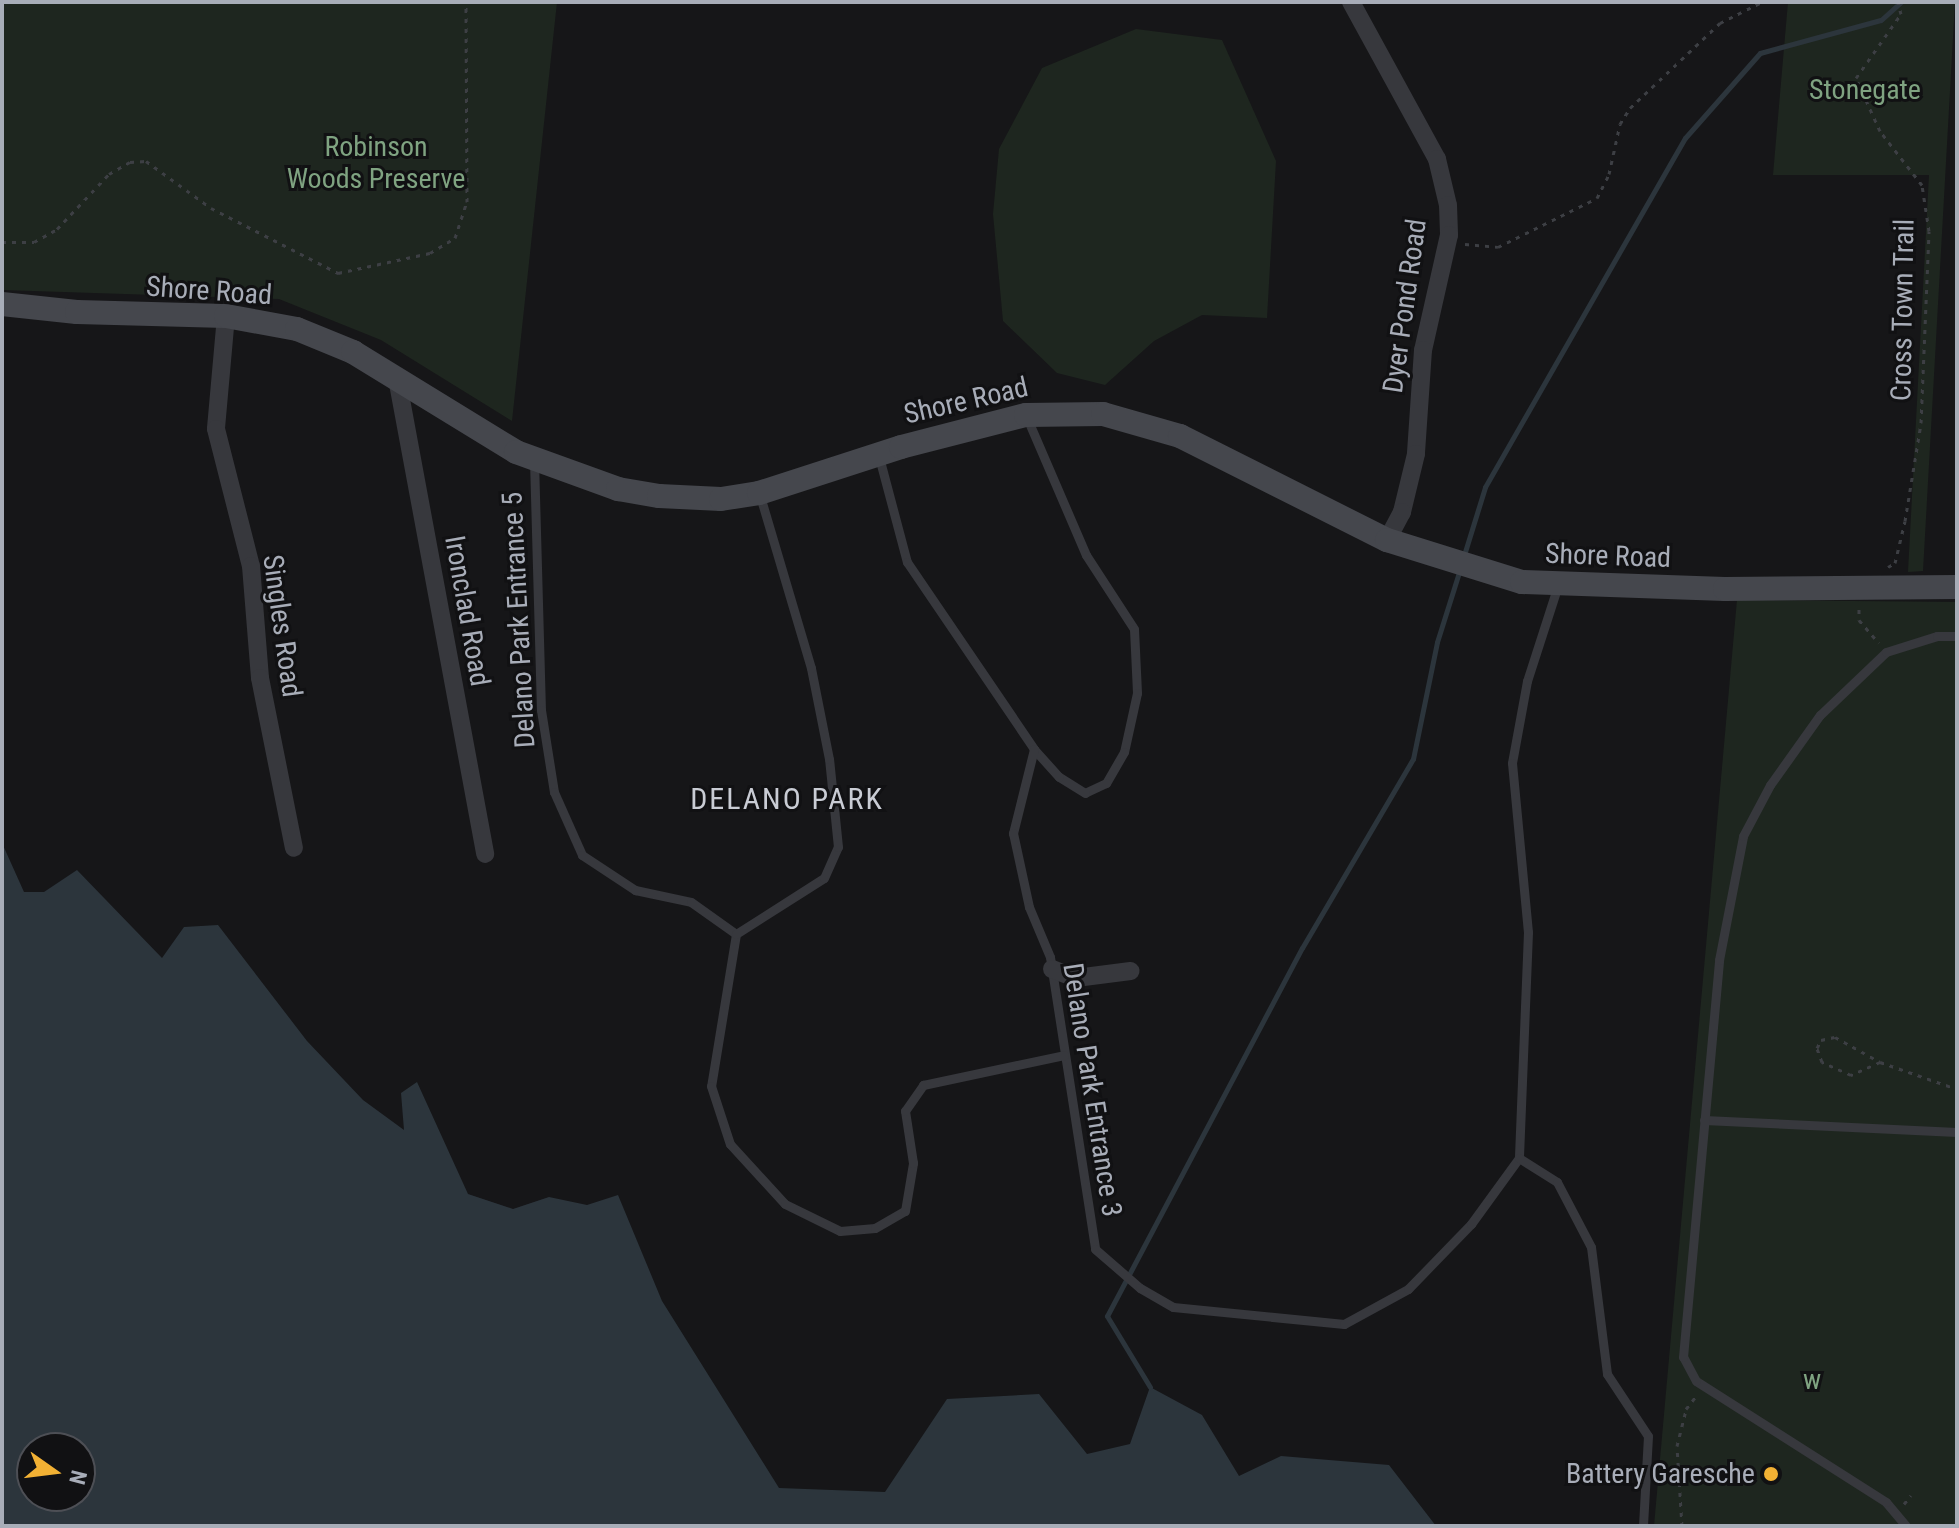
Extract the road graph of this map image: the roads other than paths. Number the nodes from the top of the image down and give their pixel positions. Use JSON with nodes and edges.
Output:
{"nodes":[{"id":1,"x":1351,"y":2,"type":"edge"},
{"id":2,"x":5,"y":307,"type":"edge"},
{"id":3,"x":226,"y":316,"type":"junction"},
{"id":4,"x":397,"y":378,"type":"junction"},
{"id":5,"x":1026,"y":415,"type":"junction"},
{"id":6,"x":878,"y":454,"type":"junction"},
{"id":7,"x":534,"y":457,"type":"junction"},
{"id":8,"x":759,"y":493,"type":"junction"},
{"id":9,"x":1387,"y":540,"type":"junction"},
{"id":10,"x":1558,"y":585,"type":"junction"},
{"id":11,"x":1957,"y":587,"type":"edge"},
{"id":12,"x":1957,"y":636,"type":"edge"},
{"id":13,"x":1034,"y":749,"type":"junction"},
{"id":14,"x":294,"y":848,"type":"dead end"},
{"id":15,"x":485,"y":854,"type":"dead end"},
{"id":16,"x":736,"y":934,"type":"junction"},
{"id":17,"x":1052,"y":969,"type":"junction"},
{"id":18,"x":1131,"y":971,"type":"dead end"},
{"id":19,"x":1064,"y":1055,"type":"junction"},
{"id":20,"x":1704,"y":1120,"type":"junction"},
{"id":21,"x":1957,"y":1132,"type":"edge"},
{"id":22,"x":1519,"y":1158,"type":"junction"},
{"id":23,"x":1643,"y":1526,"type":"edge"},
{"id":24,"x":1906,"y":1526,"type":"edge"}],
"edges":[{"from":1,"to":9,"type":"street","name":"Dyer Pond Road"},
{"from":2,"to":3,"type":"street","name":"Shore Road"},
{"from":3,"to":4,"type":"street","name":"Shore Road"},
{"from":3,"to":14,"type":"street","name":"Singles Road"},
{"from":4,"to":7,"type":"street","name":"Shore Road"},
{"from":4,"to":15,"type":"street","name":"Ironclad Road"},
{"from":5,"to":6,"type":"street","name":"Shore Road"},
{"from":5,"to":9,"type":"street","name":"Shore Road"},
{"from":5,"to":13,"type":"lane"},
{"from":6,"to":8,"type":"street","name":"Shore Road"},
{"from":6,"to":13,"type":"lane"},
{"from":7,"to":8,"type":"street","name":"Shore Road"},
{"from":7,"to":16,"type":"lane","name":"Delano Park Entrance 5"},
{"from":8,"to":16,"type":"lane"},
{"from":9,"to":10,"type":"street","name":"Shore Road"},
{"from":10,"to":11,"type":"street","name":"Shore Road"},
{"from":10,"to":22,"type":"lane"},
{"from":12,"to":20,"type":"lane"},
{"from":13,"to":17,"type":"lane","name":"Delano Park Entrance 3"},
{"from":16,"to":19,"type":"lane"},
{"from":17,"to":18,"type":"street"},
{"from":17,"to":19,"type":"lane","name":"Delano Park Entrance 3"},
{"from":19,"to":22,"type":"lane","name":"Delano Park Entrance 3"},
{"from":20,"to":21,"type":"lane"},
{"from":20,"to":24,"type":"lane"},
{"from":22,"to":23,"type":"lane"}]}
